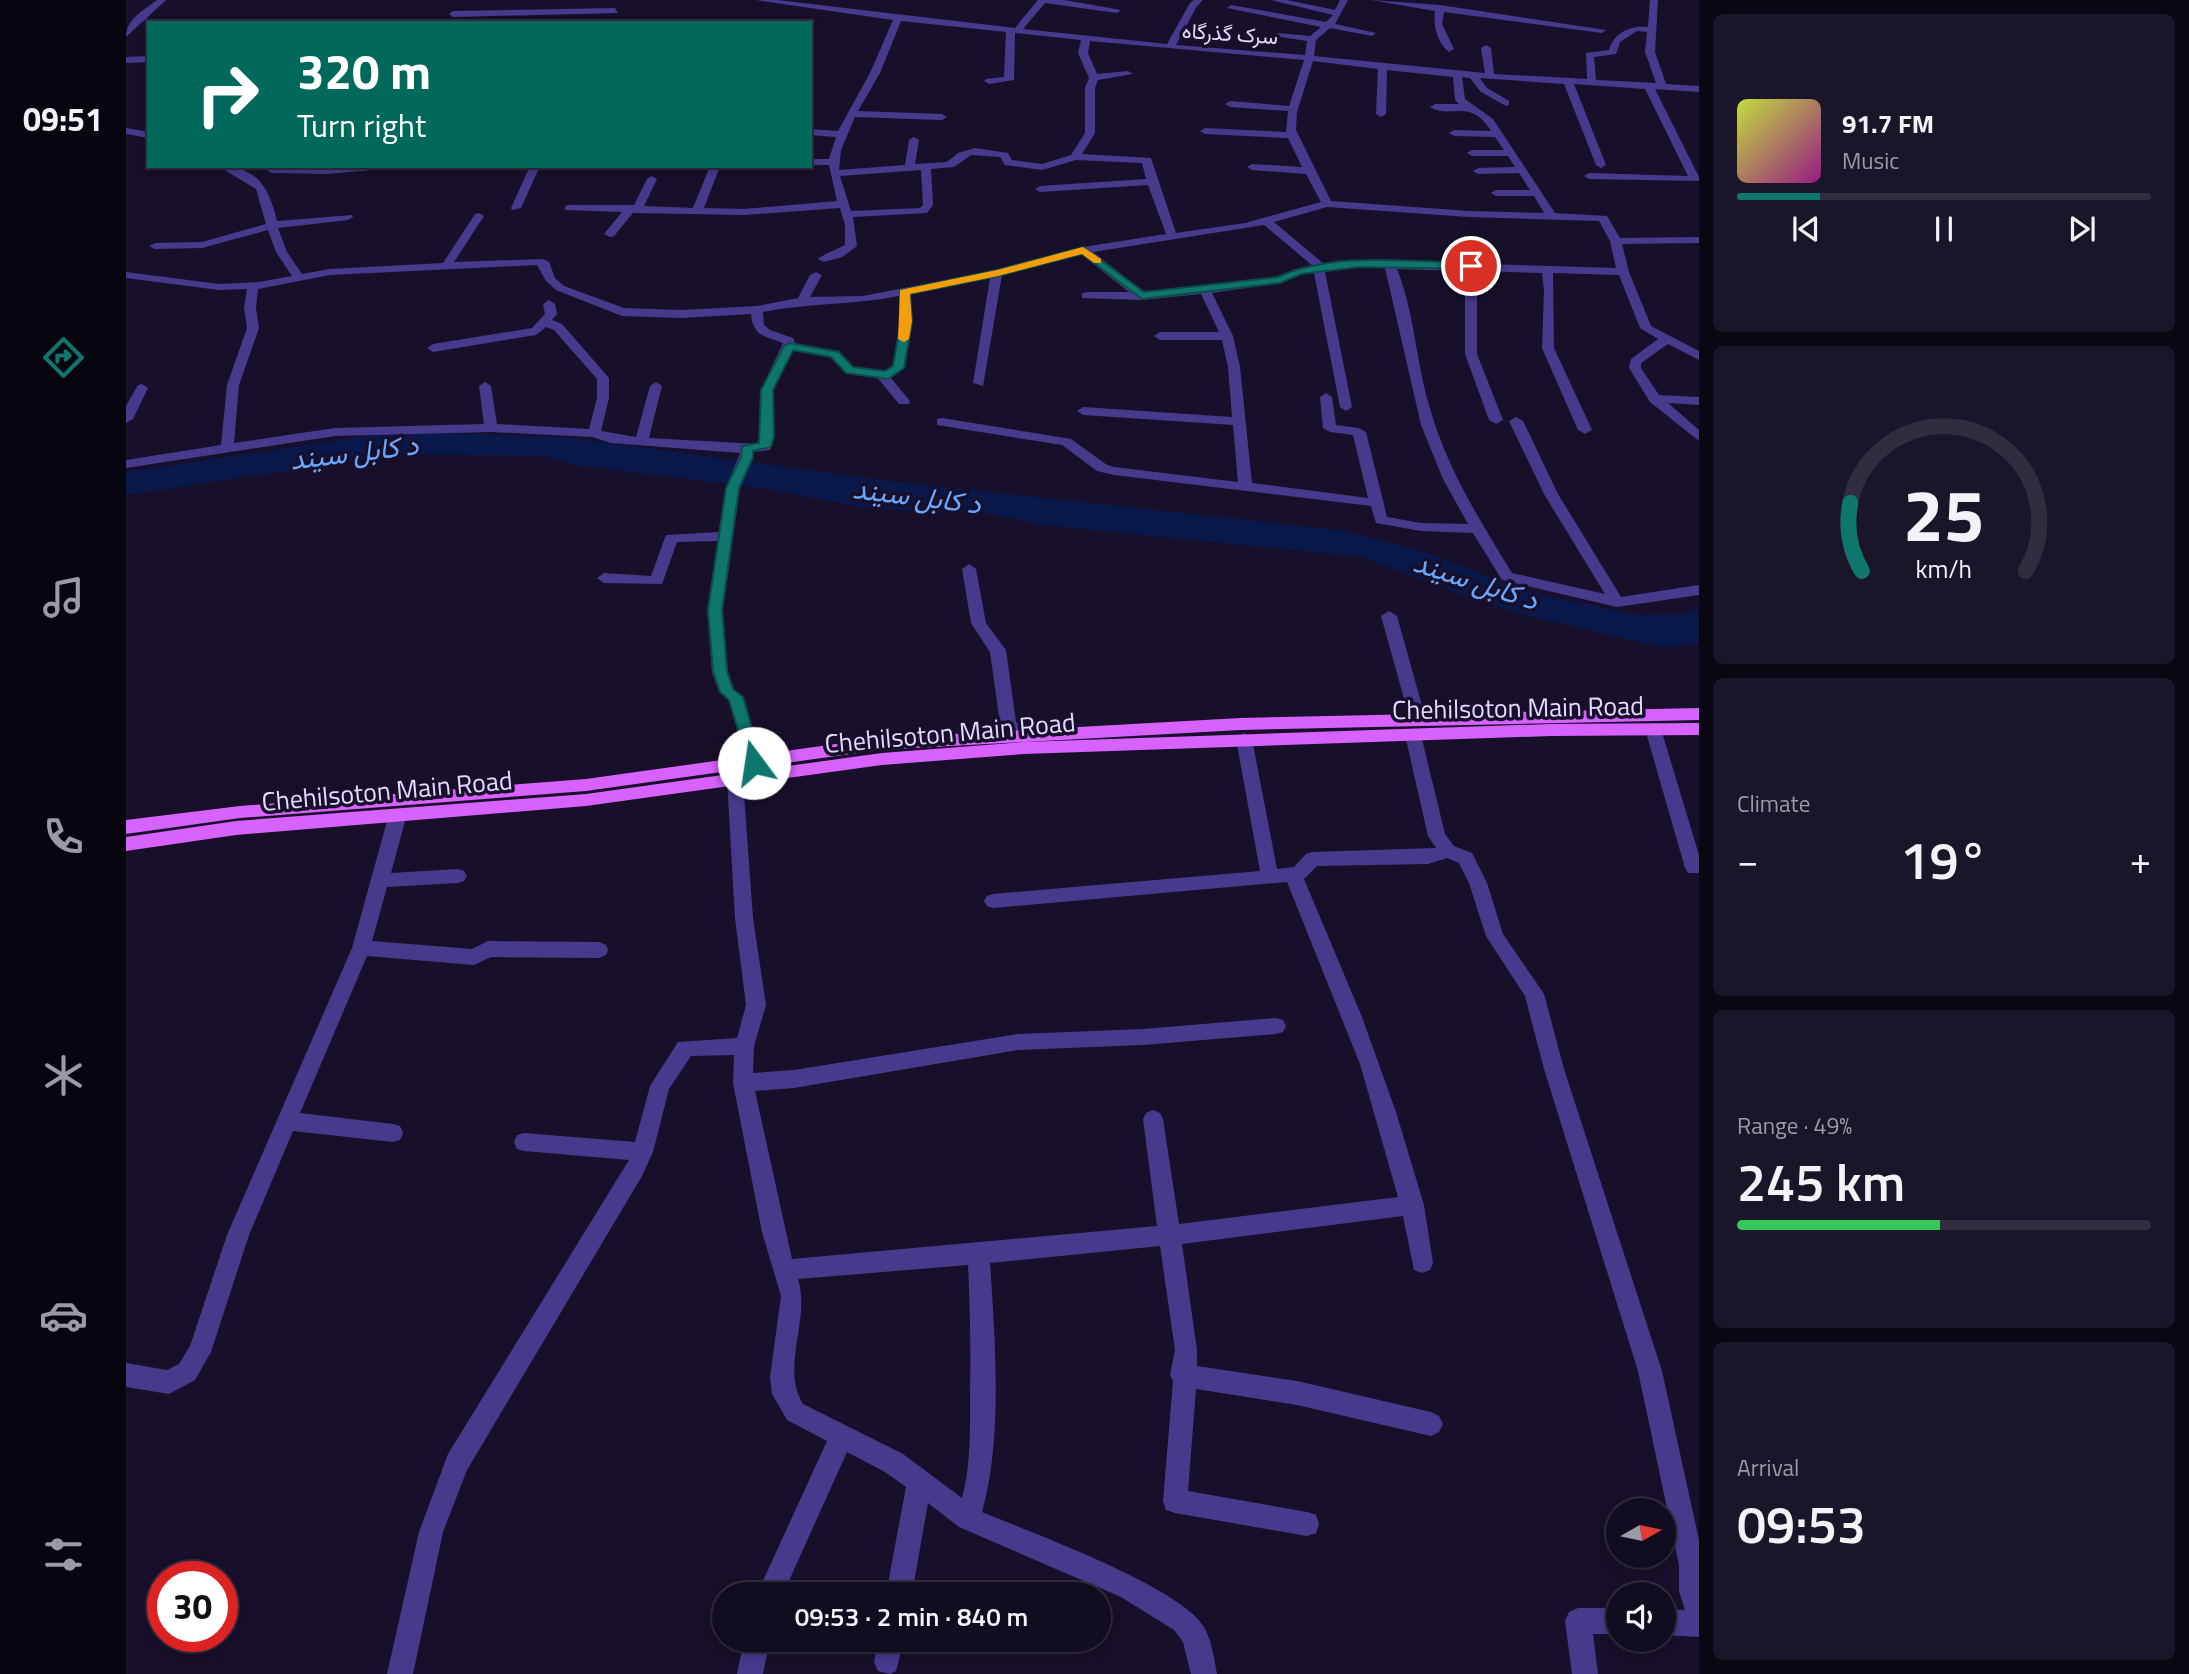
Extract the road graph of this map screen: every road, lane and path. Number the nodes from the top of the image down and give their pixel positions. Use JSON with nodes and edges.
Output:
{"nodes":[{"id":1,"x":162,"y":0,"type":"edge"},
{"id":2,"x":620,"y":0,"type":"edge"},
{"id":3,"x":856,"y":0,"type":"edge"},
{"id":4,"x":1044,"y":0,"type":"edge"},
{"id":5,"x":1199,"y":0,"type":"edge"},
{"id":6,"x":1275,"y":0,"type":"edge"},
{"id":7,"x":1344,"y":0,"type":"edge"},
{"id":8,"x":1376,"y":0,"type":"edge"},
{"id":9,"x":1654,"y":0,"type":"edge"},
{"id":10,"x":775,"y":1,"type":"edge"},
{"id":11,"x":1287,"y":1,"type":"edge"},
{"id":12,"x":759,"y":3,"type":"edge"},
{"id":13,"x":813,"y":3,"type":"edge"},
{"id":14,"x":795,"y":5,"type":"junction"},
{"id":15,"x":1231,"y":8,"type":"dead end"},
{"id":16,"x":1440,"y":8,"type":"junction"},
{"id":17,"x":1117,"y":10,"type":"dead end"},
{"id":18,"x":615,"y":11,"type":"junction"},
{"id":19,"x":847,"y":13,"type":"junction"},
{"id":20,"x":1336,"y":13,"type":"junction"},
{"id":21,"x":453,"y":14,"type":"dead end"},
{"id":22,"x":786,"y":17,"type":"dead end"},
{"id":23,"x":900,"y":18,"type":"junction"},
{"id":24,"x":614,"y":21,"type":"edge"},
{"id":25,"x":1325,"y":27,"type":"junction"},
{"id":26,"x":1602,"y":30,"type":"dead end"},
{"id":27,"x":1653,"y":30,"type":"junction"},
{"id":28,"x":1014,"y":31,"type":"junction"},
{"id":29,"x":1372,"y":33,"type":"dead end"},
{"id":30,"x":126,"y":34,"type":"edge"},
{"id":31,"x":1278,"y":36,"type":"dead end"},
{"id":32,"x":1086,"y":39,"type":"junction"},
{"id":33,"x":1312,"y":39,"type":"junction"},
{"id":34,"x":1170,"y":47,"type":"junction"},
{"id":35,"x":1486,"y":48,"type":"dead end"},
{"id":36,"x":1449,"y":49,"type":"dead end"},
{"id":37,"x":1312,"y":58,"type":"junction"},
{"id":38,"x":147,"y":59,"type":"edge"},
{"id":39,"x":126,"y":60,"type":"edge"},
{"id":40,"x":1383,"y":65,"type":"junction"},
{"id":41,"x":1128,"y":74,"type":"dead end"},
{"id":42,"x":1457,"y":74,"type":"junction"},
{"id":43,"x":1473,"y":75,"type":"junction"},
{"id":44,"x":1490,"y":76,"type":"junction"},
{"id":45,"x":1094,"y":78,"type":"junction"},
{"id":46,"x":989,"y":81,"type":"dead end"},
{"id":47,"x":1567,"y":81,"type":"junction"},
{"id":48,"x":1592,"y":82,"type":"junction"},
{"id":49,"x":1649,"y":86,"type":"junction"},
{"id":50,"x":1662,"y":87,"type":"junction"},
{"id":51,"x":1699,"y":89,"type":"edge"},
{"id":52,"x":1506,"y":103,"type":"dead end"},
{"id":53,"x":1230,"y":104,"type":"dead end"},
{"id":54,"x":1434,"y":107,"type":"dead end"},
{"id":55,"x":1468,"y":107,"type":"junction"},
{"id":56,"x":1294,"y":109,"type":"junction"},
{"id":57,"x":855,"y":114,"type":"junction"},
{"id":58,"x":1381,"y":114,"type":"dead end"},
{"id":59,"x":942,"y":117,"type":"dead end"},
{"id":60,"x":126,"y":131,"type":"edge"},
{"id":61,"x":1205,"y":131,"type":"dead end"},
{"id":62,"x":812,"y":132,"type":"edge"},
{"id":63,"x":1454,"y":133,"type":"dead end"},
{"id":64,"x":842,"y":134,"type":"junction"},
{"id":65,"x":1497,"y":134,"type":"junction"},
{"id":66,"x":147,"y":135,"type":"edge"},
{"id":67,"x":1292,"y":135,"type":"junction"},
{"id":68,"x":915,"y":140,"type":"dead end"},
{"id":69,"x":1472,"y":153,"type":"dead end"},
{"id":70,"x":1510,"y":153,"type":"junction"},
{"id":71,"x":1075,"y":157,"type":"junction"},
{"id":72,"x":812,"y":162,"type":"edge"},
{"id":73,"x":1601,"y":165,"type":"dead end"},
{"id":74,"x":835,"y":167,"type":"junction"},
{"id":75,"x":1252,"y":167,"type":"dead end"},
{"id":76,"x":229,"y":168,"type":"edge"},
{"id":77,"x":275,"y":168,"type":"edge"},
{"id":78,"x":361,"y":168,"type":"edge"},
{"id":79,"x":534,"y":168,"type":"edge"},
{"id":80,"x":714,"y":168,"type":"edge"},
{"id":81,"x":909,"y":169,"type":"junction"},
{"id":82,"x":926,"y":169,"type":"junction"},
{"id":83,"x":1478,"y":170,"type":"dead end"},
{"id":84,"x":1522,"y":170,"type":"junction"},
{"id":85,"x":1312,"y":171,"type":"junction"},
{"id":86,"x":251,"y":176,"type":"junction"},
{"id":87,"x":1589,"y":176,"type":"dead end"},
{"id":88,"x":652,"y":179,"type":"dead end"},
{"id":89,"x":1150,"y":182,"type":"junction"},
{"id":90,"x":1040,"y":189,"type":"dead end"},
{"id":91,"x":1496,"y":193,"type":"dead end"},
{"id":92,"x":1537,"y":193,"type":"junction"},
{"id":93,"x":1327,"y":204,"type":"junction"},
{"id":94,"x":516,"y":208,"type":"dead end"},
{"id":95,"x":569,"y":208,"type":"dead end"},
{"id":96,"x":635,"y":208,"type":"junction"},
{"id":97,"x":846,"y":209,"type":"junction"},
{"id":98,"x":697,"y":211,"type":"junction"},
{"id":99,"x":1552,"y":215,"type":"junction"},
{"id":100,"x":479,"y":216,"type":"dead end"},
{"id":101,"x":348,"y":217,"type":"dead end"},
{"id":102,"x":1264,"y":219,"type":"junction"},
{"id":103,"x":274,"y":225,"type":"junction"},
{"id":104,"x":610,"y":234,"type":"dead end"},
{"id":105,"x":1172,"y":237,"type":"junction"},
{"id":106,"x":1616,"y":241,"type":"junction"},
{"id":107,"x":1697,"y":243,"type":"edge"},
{"id":108,"x":155,"y":246,"type":"dead end"},
{"id":109,"x":1083,"y":250,"type":"junction"},
{"id":110,"x":824,"y":259,"type":"dead end"},
{"id":111,"x":449,"y":263,"type":"junction"},
{"id":112,"x":1389,"y":264,"type":"junction"},
{"id":113,"x":1471,"y":266,"type":"junction"},
{"id":114,"x":1321,"y":269,"type":"junction"},
{"id":115,"x":1547,"y":270,"type":"junction"},
{"id":116,"x":1623,"y":272,"type":"junction"},
{"id":117,"x":998,"y":273,"type":"junction"},
{"id":118,"x":126,"y":275,"type":"edge"},
{"id":119,"x":816,"y":275,"type":"dead end"},
{"id":120,"x":298,"y":276,"type":"junction"},
{"id":121,"x":253,"y":286,"type":"junction"},
{"id":122,"x":1205,"y":289,"type":"junction"},
{"id":123,"x":904,"y":292,"type":"junction"},
{"id":124,"x":1086,"y":296,"type":"dead end"},
{"id":125,"x":1142,"y":296,"type":"junction"},
{"id":126,"x":802,"y":301,"type":"junction"},
{"id":127,"x":549,"y":304,"type":"dead end"},
{"id":128,"x":757,"y":310,"type":"junction"},
{"id":129,"x":545,"y":322,"type":"junction"},
{"id":130,"x":1160,"y":336,"type":"dead end"},
{"id":131,"x":1227,"y":336,"type":"junction"},
{"id":132,"x":1667,"y":339,"type":"junction"},
{"id":133,"x":789,"y":346,"type":"junction"},
{"id":134,"x":433,"y":348,"type":"dead end"},
{"id":135,"x":1699,"y":356,"type":"edge"},
{"id":136,"x":884,"y":377,"type":"junction"},
{"id":137,"x":979,"y":383,"type":"dead end"},
{"id":138,"x":485,"y":386,"type":"dead end"},
{"id":139,"x":656,"y":386,"type":"dead end"},
{"id":140,"x":142,"y":388,"type":"dead end"},
{"id":141,"x":1326,"y":397,"type":"dead end"},
{"id":142,"x":1655,"y":399,"type":"junction"},
{"id":143,"x":904,"y":401,"type":"dead end"},
{"id":144,"x":1699,"y":401,"type":"edge"},
{"id":145,"x":1346,"y":407,"type":"dead end"},
{"id":146,"x":1083,"y":411,"type":"dead end"},
{"id":147,"x":126,"y":419,"type":"edge"},
{"id":148,"x":1496,"y":420,"type":"dead end"},
{"id":149,"x":1238,"y":421,"type":"junction"},
{"id":150,"x":1516,"y":421,"type":"dead end"},
{"id":151,"x":942,"y":422,"type":"dead end"},
{"id":152,"x":491,"y":428,"type":"junction"},
{"id":153,"x":1585,"y":430,"type":"dead end"},
{"id":154,"x":594,"y":433,"type":"junction"},
{"id":155,"x":1699,"y":437,"type":"edge"},
{"id":156,"x":642,"y":441,"type":"junction"},
{"id":157,"x":227,"y":449,"type":"junction"},
{"id":158,"x":747,"y":453,"type":"junction"},
{"id":159,"x":126,"y":464,"type":"edge"},
{"id":160,"x":1245,"y":487,"type":"junction"},
{"id":161,"x":1371,"y":502,"type":"dead end"},
{"id":162,"x":1477,"y":529,"type":"junction"},
{"id":163,"x":728,"y":537,"type":"junction"},
{"id":164,"x":969,"y":569,"type":"dead end"},
{"id":165,"x":604,"y":578,"type":"dead end"},
{"id":166,"x":1699,"y":590,"type":"edge"},
{"id":167,"x":1617,"y":602,"type":"junction"},
{"id":168,"x":1389,"y":616,"type":"dead end"},
{"id":169,"x":1699,"y":714,"type":"edge"},
{"id":170,"x":1415,"y":728,"type":"junction"},
{"id":171,"x":1653,"y":729,"type":"junction"},
{"id":172,"x":1699,"y":729,"type":"edge"},
{"id":173,"x":1021,"y":734,"type":"junction"},
{"id":174,"x":1244,"y":739,"type":"junction"},
{"id":175,"x":754,"y":763,"type":"junction"},
{"id":176,"x":735,"y":780,"type":"junction"},
{"id":177,"x":398,"y":814,"type":"junction"},
{"id":178,"x":126,"y":827,"type":"edge"},
{"id":179,"x":126,"y":844,"type":"edge"},
{"id":180,"x":1448,"y":851,"type":"junction"},
{"id":181,"x":1694,"y":868,"type":"dead end"},
{"id":182,"x":1293,"y":874,"type":"junction"},
{"id":183,"x":458,"y":876,"type":"dead end"},
{"id":184,"x":1270,"y":877,"type":"junction"},
{"id":185,"x":382,"y":880,"type":"junction"},
{"id":186,"x":993,"y":901,"type":"dead end"},
{"id":187,"x":361,"y":948,"type":"junction"},
{"id":188,"x":599,"y":950,"type":"dead end"},
{"id":189,"x":1276,"y":1026,"type":"dead end"},
{"id":190,"x":744,"y":1046,"type":"junction"},
{"id":191,"x":743,"y":1083,"type":"junction"},
{"id":192,"x":1153,"y":1119,"type":"dead end"},
{"id":193,"x":287,"y":1121,"type":"junction"},
{"id":194,"x":393,"y":1133,"type":"dead end"},
{"id":195,"x":524,"y":1142,"type":"dead end"},
{"id":196,"x":643,"y":1152,"type":"junction"},
{"id":197,"x":1412,"y":1205,"type":"junction"},
{"id":198,"x":1167,"y":1234,"type":"junction"},
{"id":199,"x":978,"y":1254,"type":"junction"},
{"id":200,"x":1422,"y":1263,"type":"dead end"},
{"id":201,"x":784,"y":1269,"type":"junction"},
{"id":202,"x":126,"y":1375,"type":"edge"},
{"id":203,"x":1182,"y":1375,"type":"junction"},
{"id":204,"x":1432,"y":1424,"type":"dead end"},
{"id":205,"x":842,"y":1436,"type":"junction"},
{"id":206,"x":919,"y":1483,"type":"junction"},
{"id":207,"x":968,"y":1518,"type":"junction"},
{"id":208,"x":1307,"y":1524,"type":"dead end"},
{"id":209,"x":775,"y":1582,"type":"edge"},
{"id":210,"x":901,"y":1582,"type":"edge"},
{"id":211,"x":1699,"y":1613,"type":"edge"},
{"id":212,"x":1606,"y":1621,"type":"edge"},
{"id":213,"x":1676,"y":1623,"type":"edge"},
{"id":214,"x":1699,"y":1624,"type":"edge"},
{"id":215,"x":755,"y":1652,"type":"edge"},
{"id":216,"x":400,"y":1674,"type":"edge"},
{"id":217,"x":750,"y":1674,"type":"edge"},
{"id":218,"x":1204,"y":1674,"type":"edge"},
{"id":219,"x":1585,"y":1674,"type":"edge"}],
"edges":[{"from":1,"to":30,"type":"street"},
{"from":2,"to":18,"type":"street"},
{"from":3,"to":19,"type":"street"},
{"from":4,"to":17,"type":"street"},
{"from":4,"to":28,"type":"street"},
{"from":5,"to":34,"type":"street"},
{"from":6,"to":11,"type":"street"},
{"from":7,"to":20,"type":"street"},
{"from":8,"to":16,"type":"street"},
{"from":9,"to":27,"type":"street"},
{"from":10,"to":12,"type":"street","name":"سرک گذرگاه"},
{"from":10,"to":14,"type":"street","name":"سرک گذرگاه"},
{"from":11,"to":20,"type":"street"},
{"from":13,"to":14,"type":"street","name":"سرک گذرگاه"},
{"from":13,"to":19,"type":"street","name":"سرک گذرگاه"},
{"from":14,"to":22,"type":"street"},
{"from":15,"to":25,"type":"street"},
{"from":16,"to":26,"type":"street"},
{"from":16,"to":36,"type":"street"},
{"from":18,"to":21,"type":"street"},
{"from":18,"to":24,"type":"street"},
{"from":19,"to":23,"type":"street","name":"سرک گذرگاه"},
{"from":20,"to":25,"type":"street"},
{"from":23,"to":28,"type":"street","name":"سرک گذرگاه"},
{"from":23,"to":57,"type":"street"},
{"from":25,"to":29,"type":"street"},
{"from":25,"to":33,"type":"street"},
{"from":27,"to":48,"type":"street"},
{"from":27,"to":50,"type":"street"},
{"from":28,"to":32,"type":"street","name":"سرک گذرگاه"},
{"from":28,"to":46,"type":"street"},
{"from":31,"to":33,"type":"street"},
{"from":32,"to":34,"type":"street","name":"سرک گذرگاه"},
{"from":32,"to":45,"type":"street"},
{"from":33,"to":37,"type":"street"},
{"from":34,"to":37,"type":"street","name":"سرک گذرگاه"},
{"from":35,"to":44,"type":"street"},
{"from":37,"to":40,"type":"street","name":"سرک گذرگاه"},
{"from":37,"to":56,"type":"street"},
{"from":38,"to":39,"type":"street"},
{"from":40,"to":42,"type":"street","name":"سرک گذرگاه"},
{"from":40,"to":58,"type":"street"},
{"from":41,"to":45,"type":"street"},
{"from":42,"to":43,"type":"street","name":"سرک گذرگاه"},
{"from":42,"to":55,"type":"street"},
{"from":43,"to":44,"type":"street","name":"سرک گذرگاه"},
{"from":43,"to":52,"type":"street"},
{"from":44,"to":47,"type":"street","name":"سرک گذرگاه"},
{"from":45,"to":71,"type":"street"},
{"from":47,"to":48,"type":"street","name":"سرک گذرگاه"},
{"from":47,"to":73,"type":"street"},
{"from":48,"to":49,"type":"street","name":"سرک گذرگاه"},
{"from":49,"to":50,"type":"street","name":"سرک گذرگاه"},
{"from":49,"to":87,"type":"street"},
{"from":50,"to":51,"type":"street","name":"سرک گذرگاه"},
{"from":53,"to":56,"type":"street"},
{"from":54,"to":55,"type":"street"},
{"from":55,"to":65,"type":"street"},
{"from":56,"to":67,"type":"street"},
{"from":57,"to":59,"type":"street"},
{"from":57,"to":64,"type":"street"},
{"from":60,"to":66,"type":"street"},
{"from":61,"to":67,"type":"street"},
{"from":62,"to":64,"type":"street"},
{"from":63,"to":65,"type":"street"},
{"from":64,"to":74,"type":"street"},
{"from":65,"to":70,"type":"street"},
{"from":67,"to":85,"type":"street"},
{"from":68,"to":81,"type":"street"},
{"from":69,"to":70,"type":"street"},
{"from":70,"to":84,"type":"street"},
{"from":71,"to":82,"type":"street"},
{"from":71,"to":89,"type":"street"},
{"from":72,"to":74,"type":"street"},
{"from":74,"to":81,"type":"street"},
{"from":74,"to":97,"type":"street"},
{"from":75,"to":85,"type":"street"},
{"from":76,"to":86,"type":"street"},
{"from":77,"to":78,"type":"street"},
{"from":77,"to":86,"type":"street"},
{"from":79,"to":94,"type":"street"},
{"from":80,"to":98,"type":"street"},
{"from":81,"to":82,"type":"street"},
{"from":82,"to":97,"type":"street"},
{"from":83,"to":84,"type":"street"},
{"from":84,"to":92,"type":"street"},
{"from":85,"to":93,"type":"street"},
{"from":86,"to":103,"type":"street"},
{"from":88,"to":96,"type":"street"},
{"from":89,"to":90,"type":"street"},
{"from":89,"to":105,"type":"street"},
{"from":91,"to":92,"type":"street"},
{"from":92,"to":99,"type":"street"},
{"from":93,"to":99,"type":"street"},
{"from":93,"to":102,"type":"street"},
{"from":95,"to":96,"type":"street"},
{"from":96,"to":98,"type":"street"},
{"from":96,"to":104,"type":"street"},
{"from":97,"to":98,"type":"street"},
{"from":97,"to":110,"type":"street"},
{"from":99,"to":106,"type":"street"},
{"from":100,"to":111,"type":"street"},
{"from":101,"to":103,"type":"street"},
{"from":102,"to":105,"type":"street"},
{"from":102,"to":114,"type":"street"},
{"from":103,"to":108,"type":"street"},
{"from":103,"to":120,"type":"street"},
{"from":105,"to":109,"type":"street"},
{"from":106,"to":107,"type":"street"},
{"from":106,"to":116,"type":"street"},
{"from":109,"to":117,"type":"street"},
{"from":109,"to":125,"type":"street"},
{"from":111,"to":120,"type":"street"},
{"from":111,"to":128,"type":"street"},
{"from":112,"to":113,"type":"street"},
{"from":112,"to":114,"type":"street"},
{"from":112,"to":162,"type":"street"},
{"from":113,"to":115,"type":"street"},
{"from":113,"to":148,"type":"street"},
{"from":114,"to":122,"type":"street"},
{"from":114,"to":145,"type":"street"},
{"from":115,"to":116,"type":"street"},
{"from":115,"to":153,"type":"street"},
{"from":116,"to":132,"type":"street"},
{"from":117,"to":123,"type":"street"},
{"from":117,"to":137,"type":"street"},
{"from":118,"to":121,"type":"street"},
{"from":119,"to":126,"type":"street"},
{"from":120,"to":121,"type":"street"},
{"from":121,"to":157,"type":"street"},
{"from":122,"to":125,"type":"street"},
{"from":122,"to":131,"type":"street"},
{"from":123,"to":126,"type":"street"},
{"from":123,"to":136,"type":"street"},
{"from":124,"to":125,"type":"street"},
{"from":126,"to":128,"type":"street"},
{"from":127,"to":129,"type":"street"},
{"from":128,"to":133,"type":"street"},
{"from":129,"to":134,"type":"street"},
{"from":129,"to":154,"type":"street"},
{"from":130,"to":131,"type":"street"},
{"from":131,"to":149,"type":"street"},
{"from":132,"to":135,"type":"street"},
{"from":132,"to":142,"type":"street"},
{"from":133,"to":136,"type":"street"},
{"from":133,"to":158,"type":"street"},
{"from":136,"to":143,"type":"street"},
{"from":138,"to":152,"type":"street"},
{"from":139,"to":156,"type":"street"},
{"from":140,"to":147,"type":"street"},
{"from":141,"to":162,"type":"street"},
{"from":142,"to":144,"type":"street"},
{"from":142,"to":155,"type":"street"},
{"from":146,"to":149,"type":"street"},
{"from":149,"to":160,"type":"street"},
{"from":150,"to":167,"type":"street"},
{"from":151,"to":160,"type":"street"},
{"from":152,"to":154,"type":"street"},
{"from":152,"to":157,"type":"street"},
{"from":154,"to":156,"type":"street"},
{"from":156,"to":158,"type":"street"},
{"from":157,"to":159,"type":"street"},
{"from":158,"to":163,"type":"street"},
{"from":160,"to":161,"type":"street"},
{"from":162,"to":167,"type":"street"},
{"from":163,"to":165,"type":"street"},
{"from":163,"to":175,"type":"street"},
{"from":164,"to":173,"type":"street"},
{"from":166,"to":167,"type":"street"},
{"from":168,"to":170,"type":"street"},
{"from":169,"to":170,"type":"main road","name":"Chehilsoton Main Road"},
{"from":170,"to":171,"type":"main road","name":"Chehilsoton Main Road"},
{"from":170,"to":173,"type":"main road","name":"Chehilsoton Main Road"},
{"from":170,"to":174,"type":"main road","name":"Chehilsoton Main Road"},
{"from":170,"to":180,"type":"street"},
{"from":171,"to":172,"type":"main road","name":"Chehilsoton Main Road"},
{"from":171,"to":181,"type":"street"},
{"from":173,"to":175,"type":"main road","name":"Chehilsoton Main Road"},
{"from":174,"to":176,"type":"main road","name":"Chehilsoton Main Road"},
{"from":174,"to":184,"type":"street"},
{"from":175,"to":178,"type":"main road","name":"Chehilsoton Main Road"},
{"from":176,"to":177,"type":"main road","name":"Chehilsoton Main Road"},
{"from":176,"to":190,"type":"street"},
{"from":177,"to":179,"type":"main road","name":"Chehilsoton Main Road"},
{"from":177,"to":185,"type":"street"},
{"from":180,"to":182,"type":"street"},
{"from":180,"to":211,"type":"street"},
{"from":182,"to":184,"type":"street"},
{"from":182,"to":197,"type":"street"},
{"from":183,"to":185,"type":"street"},
{"from":184,"to":186,"type":"street"},
{"from":185,"to":187,"type":"street"},
{"from":187,"to":188,"type":"street"},
{"from":187,"to":193,"type":"street"},
{"from":189,"to":191,"type":"street"},
{"from":190,"to":191,"type":"street"},
{"from":190,"to":196,"type":"street"},
{"from":191,"to":201,"type":"street"},
{"from":192,"to":198,"type":"street"},
{"from":193,"to":194,"type":"street"},
{"from":193,"to":202,"type":"street"},
{"from":195,"to":196,"type":"street"},
{"from":196,"to":216,"type":"street"},
{"from":197,"to":198,"type":"street"},
{"from":197,"to":200,"type":"street"},
{"from":198,"to":199,"type":"street"},
{"from":198,"to":203,"type":"street"},
{"from":199,"to":201,"type":"street"},
{"from":199,"to":207,"type":"street"},
{"from":201,"to":205,"type":"street"},
{"from":203,"to":204,"type":"street"},
{"from":203,"to":208,"type":"street"},
{"from":205,"to":206,"type":"street"},
{"from":205,"to":209,"type":"street"},
{"from":206,"to":207,"type":"street"},
{"from":206,"to":210,"type":"street"},
{"from":207,"to":218,"type":"street"},
{"from":212,"to":219,"type":"street"},
{"from":213,"to":214,"type":"street"},
{"from":215,"to":217,"type":"street"}]}
